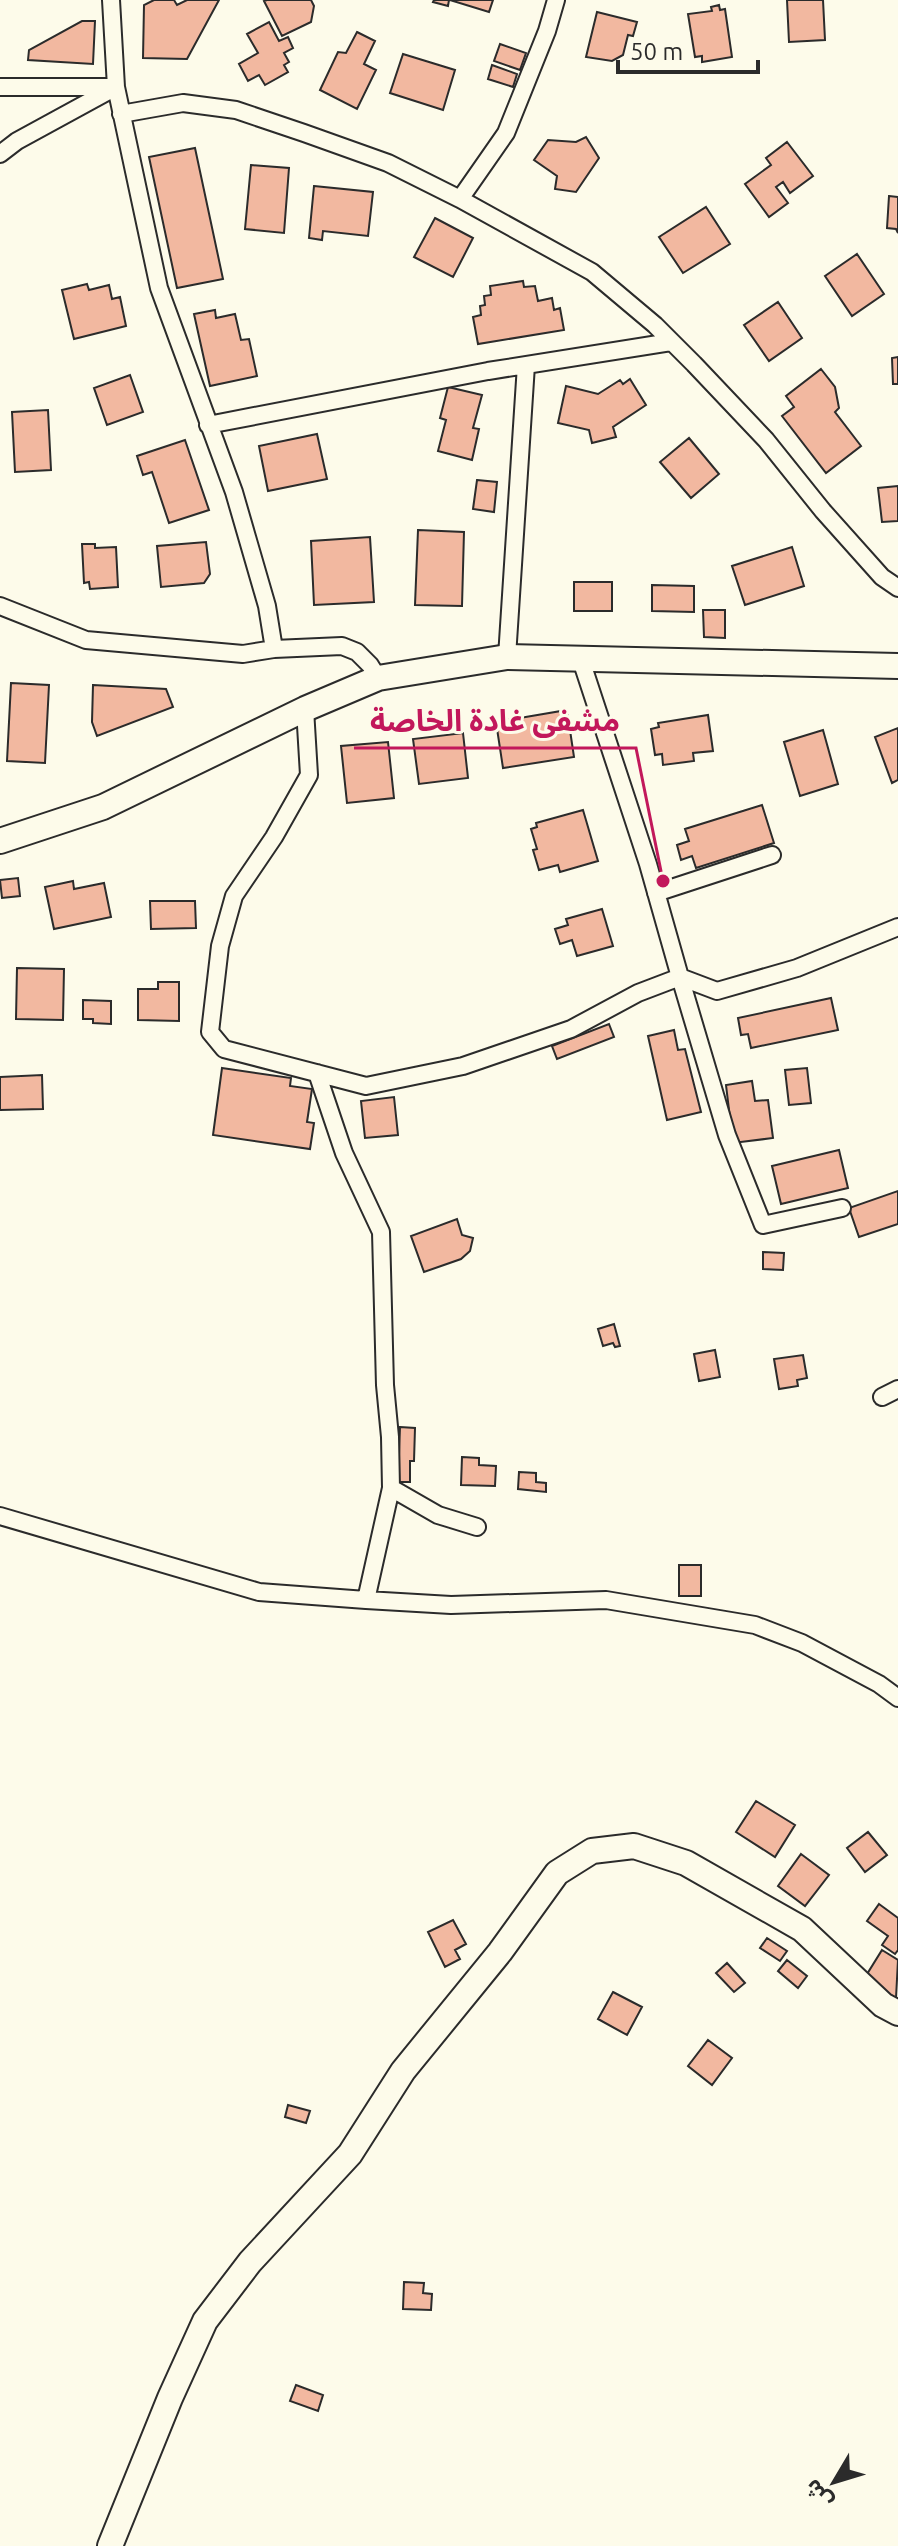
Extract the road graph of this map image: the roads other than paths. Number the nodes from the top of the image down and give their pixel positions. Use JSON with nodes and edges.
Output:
{"nodes":[{"id":1,"x":111,"y":0,"type":"edge"},
{"id":2,"x":556,"y":0,"type":"edge"},
{"id":3,"x":0,"y":87,"type":"edge"},
{"id":4,"x":116,"y":87,"type":"junction"},
{"id":5,"x":121,"y":114,"type":"junction"},
{"id":6,"x":0,"y":154,"type":"edge"},
{"id":7,"x":460,"y":199,"type":"junction"},
{"id":8,"x":671,"y":342,"type":"junction"},
{"id":9,"x":526,"y":365,"type":"junction"},
{"id":10,"x":208,"y":425,"type":"junction"},
{"id":11,"x":898,"y":588,"type":"edge"},
{"id":12,"x":0,"y":606,"type":"edge"},
{"id":13,"x":274,"y":649,"type":"junction"},
{"id":14,"x":507,"y":657,"type":"junction"},
{"id":15,"x":581,"y":660,"type":"junction"},
{"id":16,"x":898,"y":666,"type":"edge"},
{"id":17,"x":378,"y":678,"type":"junction"},
{"id":18,"x":305,"y":709,"type":"junction"},
{"id":19,"x":0,"y":841,"type":"edge"},
{"id":20,"x":772,"y":855,"type":"dead end"},
{"id":21,"x":656,"y":893,"type":"junction"},
{"id":22,"x":898,"y":927,"type":"edge"},
{"id":23,"x":680,"y":977,"type":"junction"},
{"id":24,"x":317,"y":1073,"type":"junction"},
{"id":25,"x":842,"y":1208,"type":"dead end"},
{"id":26,"x":898,"y":1389,"type":"edge"},
{"id":27,"x":882,"y":1397,"type":"dead end"},
{"id":28,"x":391,"y":1488,"type":"junction"},
{"id":29,"x":0,"y":1516,"type":"edge"},
{"id":30,"x":477,"y":1527,"type":"dead end"},
{"id":31,"x":366,"y":1600,"type":"junction"},
{"id":32,"x":898,"y":1698,"type":"edge"},
{"id":33,"x":898,"y":2013,"type":"edge"},
{"id":34,"x":110,"y":2546,"type":"edge"}],
"edges":[{"from":1,"to":4,"type":"street"},
{"from":2,"to":7,"type":"street"},
{"from":3,"to":4,"type":"street"},
{"from":4,"to":5,"type":"street"},
{"from":4,"to":6,"type":"street"},
{"from":5,"to":7,"type":"street"},
{"from":5,"to":10,"type":"street"},
{"from":7,"to":8,"type":"street"},
{"from":8,"to":9,"type":"street"},
{"from":8,"to":11,"type":"street"},
{"from":9,"to":10,"type":"street"},
{"from":9,"to":14,"type":"street"},
{"from":10,"to":13,"type":"street"},
{"from":12,"to":13,"type":"street"},
{"from":13,"to":17,"type":"street"},
{"from":14,"to":15,"type":"street"},
{"from":14,"to":17,"type":"street"},
{"from":15,"to":16,"type":"street"},
{"from":15,"to":21,"type":"street"},
{"from":17,"to":18,"type":"street"},
{"from":18,"to":19,"type":"street"},
{"from":18,"to":24,"type":"street"},
{"from":20,"to":21,"type":"street"},
{"from":21,"to":23,"type":"street"},
{"from":22,"to":23,"type":"street"},
{"from":23,"to":24,"type":"street"},
{"from":23,"to":25,"type":"street"},
{"from":24,"to":28,"type":"street"},
{"from":26,"to":27,"type":"street"},
{"from":28,"to":30,"type":"street"},
{"from":28,"to":31,"type":"street"},
{"from":29,"to":31,"type":"street"},
{"from":31,"to":32,"type":"street"},
{"from":33,"to":34,"type":"street"}]}
